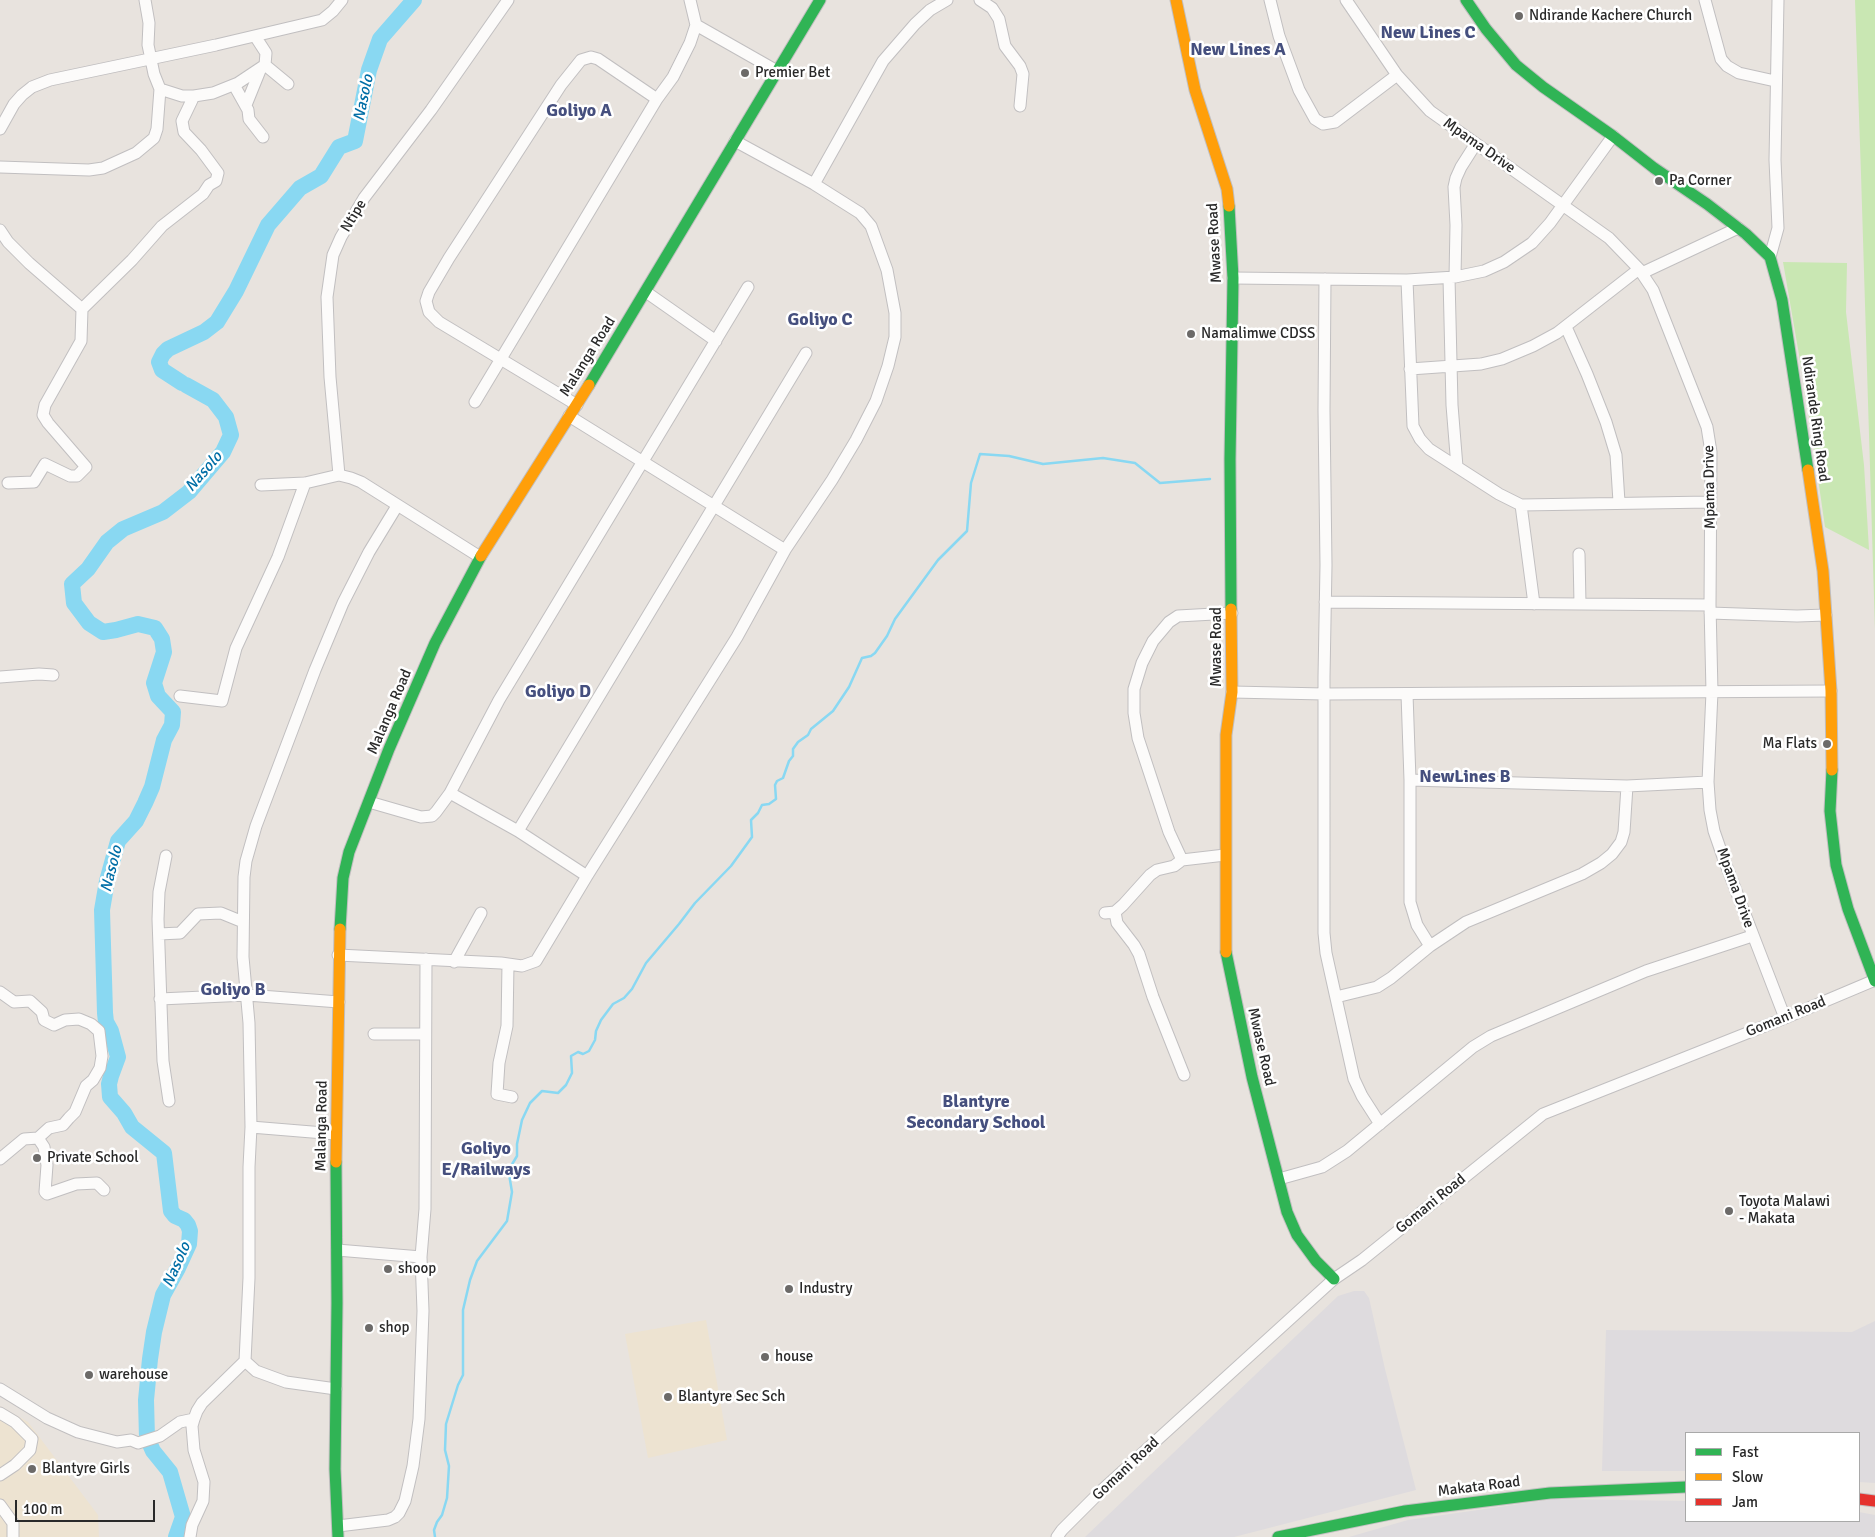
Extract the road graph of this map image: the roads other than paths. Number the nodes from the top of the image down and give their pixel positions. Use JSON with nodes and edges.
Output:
{"nodes":[{"id":1,"x":145,"y":0,"type":"edge"},
{"id":2,"x":342,"y":0,"type":"edge"},
{"id":3,"x":508,"y":0,"type":"edge"},
{"id":4,"x":690,"y":0,"type":"edge"},
{"id":5,"x":947,"y":0,"type":"edge"},
{"id":6,"x":980,"y":0,"type":"edge"},
{"id":7,"x":1176,"y":0,"type":"edge"},
{"id":8,"x":1270,"y":0,"type":"edge"},
{"id":9,"x":1346,"y":0,"type":"edge"},
{"id":10,"x":1466,"y":0,"type":"edge"},
{"id":11,"x":1705,"y":0,"type":"edge"},
{"id":12,"x":1778,"y":0,"type":"edge"},
{"id":13,"x":817,"y":1,"type":"edge"},
{"id":14,"x":696,"y":25,"type":"junction"},
{"id":15,"x":275,"y":31,"type":"junction"},
{"id":16,"x":255,"y":36,"type":"junction"},
{"id":17,"x":150,"y":58,"type":"junction"},
{"id":18,"x":264,"y":62,"type":"junction"},
{"id":19,"x":777,"y":71,"type":"junction"},
{"id":20,"x":1397,"y":75,"type":"junction"},
{"id":21,"x":1775,"y":81,"type":"junction"},
{"id":22,"x":234,"y":84,"type":"junction"},
{"id":23,"x":288,"y":84,"type":"dead end"},
{"id":24,"x":160,"y":88,"type":"junction"},
{"id":25,"x":194,"y":96,"type":"junction"},
{"id":26,"x":658,"y":99,"type":"junction"},
{"id":27,"x":246,"y":105,"type":"junction"},
{"id":28,"x":1020,"y":106,"type":"dead end"},
{"id":29,"x":0,"y":129,"type":"edge"},
{"id":30,"x":1613,"y":136,"type":"junction"},
{"id":31,"x":262,"y":137,"type":"dead end"},
{"id":32,"x":735,"y":141,"type":"junction"},
{"id":33,"x":1475,"y":145,"type":"junction"},
{"id":34,"x":0,"y":167,"type":"edge"},
{"id":35,"x":814,"y":184,"type":"junction"},
{"id":36,"x":1563,"y":205,"type":"junction"},
{"id":37,"x":1738,"y":228,"type":"junction"},
{"id":38,"x":0,"y":230,"type":"edge"},
{"id":39,"x":1770,"y":256,"type":"junction"},
{"id":40,"x":1640,"y":271,"type":"junction"},
{"id":41,"x":1233,"y":278,"type":"junction"},
{"id":42,"x":1452,"y":278,"type":"junction"},
{"id":43,"x":1325,"y":279,"type":"junction"},
{"id":44,"x":1407,"y":280,"type":"junction"},
{"id":45,"x":748,"y":288,"type":"dead end"},
{"id":46,"x":646,"y":292,"type":"junction"},
{"id":47,"x":82,"y":309,"type":"junction"},
{"id":48,"x":1566,"y":327,"type":"junction"},
{"id":49,"x":716,"y":341,"type":"junction"},
{"id":50,"x":806,"y":353,"type":"dead end"},
{"id":51,"x":501,"y":358,"type":"junction"},
{"id":52,"x":1451,"y":366,"type":"junction"},
{"id":53,"x":1410,"y":369,"type":"junction"},
{"id":54,"x":476,"y":402,"type":"dead end"},
{"id":55,"x":577,"y":405,"type":"junction"},
{"id":56,"x":569,"y":416,"type":"junction"},
{"id":57,"x":643,"y":462,"type":"junction"},
{"id":58,"x":1457,"y":467,"type":"junction"},
{"id":59,"x":339,"y":475,"type":"junction"},
{"id":60,"x":8,"y":483,"type":"dead end"},
{"id":61,"x":305,"y":483,"type":"junction"},
{"id":62,"x":262,"y":486,"type":"dead end"},
{"id":63,"x":1620,"y":502,"type":"junction"},
{"id":64,"x":1710,"y":502,"type":"junction"},
{"id":65,"x":1521,"y":505,"type":"junction"},
{"id":66,"x":397,"y":506,"type":"junction"},
{"id":67,"x":715,"y":506,"type":"junction"},
{"id":68,"x":785,"y":550,"type":"junction"},
{"id":69,"x":1579,"y":554,"type":"dead end"},
{"id":70,"x":480,"y":557,"type":"junction"},
{"id":71,"x":1325,"y":602,"type":"junction"},
{"id":72,"x":1534,"y":604,"type":"junction"},
{"id":73,"x":1580,"y":604,"type":"junction"},
{"id":74,"x":1710,"y":609,"type":"junction"},
{"id":75,"x":1232,"y":614,"type":"junction"},
{"id":76,"x":1826,"y":616,"type":"junction"},
{"id":77,"x":53,"y":675,"type":"dead end"},
{"id":78,"x":0,"y":677,"type":"edge"},
{"id":79,"x":1830,"y":691,"type":"junction"},
{"id":80,"x":1232,"y":692,"type":"junction"},
{"id":81,"x":1712,"y":692,"type":"junction"},
{"id":82,"x":1324,"y":694,"type":"junction"},
{"id":83,"x":1408,"y":694,"type":"junction"},
{"id":84,"x":180,"y":696,"type":"dead end"},
{"id":85,"x":1410,"y":780,"type":"junction"},
{"id":86,"x":1708,"y":782,"type":"junction"},
{"id":87,"x":1628,"y":786,"type":"junction"},
{"id":88,"x":450,"y":793,"type":"junction"},
{"id":89,"x":368,"y":802,"type":"junction"},
{"id":90,"x":518,"y":831,"type":"junction"},
{"id":91,"x":1224,"y":855,"type":"junction"},
{"id":92,"x":166,"y":856,"type":"dead end"},
{"id":93,"x":1182,"y":860,"type":"junction"},
{"id":94,"x":587,"y":876,"type":"junction"},
{"id":95,"x":481,"y":913,"type":"dead end"},
{"id":96,"x":243,"y":922,"type":"junction"},
{"id":97,"x":159,"y":934,"type":"junction"},
{"id":98,"x":1752,"y":936,"type":"junction"},
{"id":99,"x":1430,"y":946,"type":"junction"},
{"id":100,"x":338,"y":955,"type":"junction"},
{"id":101,"x":426,"y":959,"type":"junction"},
{"id":102,"x":454,"y":962,"type":"junction"},
{"id":103,"x":508,"y":964,"type":"junction"},
{"id":104,"x":1875,"y":980,"type":"edge"},
{"id":105,"x":0,"y":992,"type":"edge"},
{"id":106,"x":247,"y":995,"type":"junction"},
{"id":107,"x":1336,"y":997,"type":"junction"},
{"id":108,"x":160,"y":999,"type":"junction"},
{"id":109,"x":339,"y":1002,"type":"junction"},
{"id":110,"x":1785,"y":1018,"type":"junction"},
{"id":111,"x":374,"y":1034,"type":"dead end"},
{"id":112,"x":425,"y":1034,"type":"junction"},
{"id":113,"x":1184,"y":1075,"type":"dead end"},
{"id":114,"x":512,"y":1096,"type":"dead end"},
{"id":115,"x":169,"y":1101,"type":"dead end"},
{"id":116,"x":1380,"y":1124,"type":"junction"},
{"id":117,"x":251,"y":1127,"type":"junction"},
{"id":118,"x":336,"y":1134,"type":"junction"},
{"id":119,"x":38,"y":1138,"type":"junction"},
{"id":120,"x":0,"y":1159,"type":"edge"},
{"id":121,"x":1279,"y":1180,"type":"junction"},
{"id":122,"x":104,"y":1190,"type":"dead end"},
{"id":123,"x":337,"y":1250,"type":"junction"},
{"id":124,"x":421,"y":1256,"type":"junction"},
{"id":125,"x":1334,"y":1279,"type":"junction"},
{"id":126,"x":245,"y":1361,"type":"junction"},
{"id":127,"x":0,"y":1389,"type":"edge"},
{"id":128,"x":336,"y":1390,"type":"junction"},
{"id":129,"x":0,"y":1413,"type":"edge"},
{"id":130,"x":194,"y":1419,"type":"junction"},
{"id":131,"x":0,"y":1475,"type":"edge"},
{"id":132,"x":1685,"y":1488,"type":"edge"},
{"id":133,"x":1860,"y":1499,"type":"edge"},
{"id":134,"x":1875,"y":1501,"type":"edge"},
{"id":135,"x":0,"y":1505,"type":"edge"},
{"id":136,"x":338,"y":1531,"type":"edge"},
{"id":137,"x":13,"y":1537,"type":"edge"},
{"id":138,"x":190,"y":1537,"type":"edge"},
{"id":139,"x":1057,"y":1537,"type":"edge"},
{"id":140,"x":1278,"y":1537,"type":"edge"}],
"edges":[{"from":1,"to":17,"type":"street"},
{"from":2,"to":15,"type":"street"},
{"from":3,"to":59,"type":"street","name":"Ntipe"},
{"from":4,"to":14,"type":"street"},
{"from":5,"to":35,"type":"street"},
{"from":6,"to":28,"type":"street"},
{"from":7,"to":41,"type":"street","name":"Mwase Road"},
{"from":8,"to":20,"type":"street"},
{"from":9,"to":20,"type":"street","name":"Mpama Drive"},
{"from":10,"to":30,"type":"street"},
{"from":11,"to":21,"type":"street"},
{"from":12,"to":21,"type":"street"},
{"from":13,"to":19,"type":"street","name":"Malanga Road"},
{"from":14,"to":19,"type":"street"},
{"from":14,"to":26,"type":"street"},
{"from":15,"to":16,"type":"street"},
{"from":15,"to":18,"type":"street"},
{"from":16,"to":17,"type":"street"},
{"from":16,"to":18,"type":"street"},
{"from":17,"to":24,"type":"street"},
{"from":17,"to":29,"type":"street"},
{"from":18,"to":22,"type":"street"},
{"from":18,"to":23,"type":"street"},
{"from":18,"to":27,"type":"street"},
{"from":19,"to":32,"type":"street","name":"Malanga Road"},
{"from":20,"to":33,"type":"street","name":"Mpama Drive"},
{"from":21,"to":39,"type":"street"},
{"from":22,"to":25,"type":"street"},
{"from":22,"to":27,"type":"street"},
{"from":24,"to":25,"type":"street"},
{"from":24,"to":34,"type":"street"},
{"from":25,"to":47,"type":"street"},
{"from":26,"to":51,"type":"street"},
{"from":26,"to":51,"type":"street"},
{"from":27,"to":31,"type":"street"},
{"from":30,"to":36,"type":"street"},
{"from":30,"to":37,"type":"street"},
{"from":32,"to":35,"type":"street"},
{"from":32,"to":46,"type":"street","name":"Malanga Road"},
{"from":33,"to":36,"type":"street","name":"Mpama Drive"},
{"from":33,"to":42,"type":"street"},
{"from":35,"to":68,"type":"street"},
{"from":36,"to":40,"type":"street","name":"Mpama Drive"},
{"from":36,"to":42,"type":"street"},
{"from":37,"to":39,"type":"street"},
{"from":37,"to":40,"type":"street"},
{"from":38,"to":47,"type":"street"},
{"from":39,"to":76,"type":"street","name":"Ndirande Ring Road"},
{"from":40,"to":48,"type":"street"},
{"from":40,"to":64,"type":"street","name":"Mpama Drive"},
{"from":41,"to":43,"type":"street"},
{"from":41,"to":75,"type":"street","name":"Mwase Road"},
{"from":42,"to":44,"type":"street"},
{"from":42,"to":52,"type":"street"},
{"from":43,"to":44,"type":"street"},
{"from":43,"to":71,"type":"street"},
{"from":44,"to":53,"type":"street"},
{"from":45,"to":49,"type":"street"},
{"from":46,"to":49,"type":"street"},
{"from":46,"to":55,"type":"street","name":"Malanga Road"},
{"from":47,"to":60,"type":"street"},
{"from":48,"to":52,"type":"street"},
{"from":48,"to":63,"type":"street"},
{"from":49,"to":57,"type":"street"},
{"from":50,"to":67,"type":"street"},
{"from":51,"to":54,"type":"street"},
{"from":51,"to":55,"type":"street"},
{"from":52,"to":53,"type":"street"},
{"from":52,"to":58,"type":"street"},
{"from":53,"to":58,"type":"street"},
{"from":55,"to":56,"type":"street","name":"Malanga Road"},
{"from":56,"to":57,"type":"street"},
{"from":56,"to":70,"type":"street","name":"Malanga Road"},
{"from":57,"to":67,"type":"street"},
{"from":57,"to":88,"type":"street"},
{"from":58,"to":65,"type":"street"},
{"from":59,"to":61,"type":"street"},
{"from":59,"to":66,"type":"street"},
{"from":61,"to":62,"type":"street"},
{"from":61,"to":84,"type":"street"},
{"from":63,"to":64,"type":"street"},
{"from":63,"to":65,"type":"street"},
{"from":64,"to":74,"type":"street","name":"Mpama Drive"},
{"from":65,"to":72,"type":"street"},
{"from":66,"to":70,"type":"street"},
{"from":66,"to":96,"type":"street"},
{"from":67,"to":68,"type":"street"},
{"from":67,"to":90,"type":"street"},
{"from":68,"to":94,"type":"street"},
{"from":69,"to":73,"type":"street"},
{"from":70,"to":89,"type":"street","name":"Malanga Road"},
{"from":71,"to":72,"type":"street"},
{"from":71,"to":82,"type":"street"},
{"from":72,"to":73,"type":"street"},
{"from":73,"to":74,"type":"street"},
{"from":74,"to":76,"type":"street"},
{"from":74,"to":81,"type":"street","name":"Mpama Drive"},
{"from":75,"to":80,"type":"street","name":"Mwase Road"},
{"from":75,"to":93,"type":"street"},
{"from":76,"to":79,"type":"street","name":"Ndirande Ring Road"},
{"from":77,"to":78,"type":"street"},
{"from":79,"to":81,"type":"street"},
{"from":79,"to":104,"type":"street","name":"Ndirande Ring Road"},
{"from":80,"to":82,"type":"street"},
{"from":80,"to":91,"type":"street","name":"Mwase Road"},
{"from":81,"to":83,"type":"street"},
{"from":81,"to":86,"type":"street","name":"Mpama Drive"},
{"from":82,"to":83,"type":"street"},
{"from":82,"to":107,"type":"street"},
{"from":83,"to":85,"type":"street"},
{"from":85,"to":87,"type":"street"},
{"from":85,"to":99,"type":"street"},
{"from":86,"to":87,"type":"street"},
{"from":86,"to":98,"type":"street","name":"Mpama Drive"},
{"from":87,"to":99,"type":"street"},
{"from":88,"to":89,"type":"street"},
{"from":88,"to":90,"type":"street"},
{"from":89,"to":100,"type":"street","name":"Malanga Road"},
{"from":90,"to":94,"type":"street"},
{"from":91,"to":93,"type":"street"},
{"from":91,"to":121,"type":"street","name":"Mwase Road"},
{"from":92,"to":97,"type":"street"},
{"from":93,"to":113,"type":"street"},
{"from":94,"to":103,"type":"street"},
{"from":95,"to":102,"type":"street"},
{"from":96,"to":97,"type":"street"},
{"from":96,"to":106,"type":"street"},
{"from":97,"to":108,"type":"street"},
{"from":98,"to":110,"type":"street","name":"Mpama Drive"},
{"from":98,"to":116,"type":"street"},
{"from":99,"to":107,"type":"street"},
{"from":100,"to":101,"type":"street"},
{"from":100,"to":109,"type":"street","name":"Malanga Road"},
{"from":101,"to":102,"type":"street"},
{"from":101,"to":112,"type":"street"},
{"from":102,"to":103,"type":"street"},
{"from":103,"to":114,"type":"street"},
{"from":104,"to":110,"type":"street","name":"Gomani Road"},
{"from":105,"to":119,"type":"street"},
{"from":106,"to":108,"type":"street"},
{"from":106,"to":109,"type":"street"},
{"from":106,"to":117,"type":"street"},
{"from":107,"to":116,"type":"street"},
{"from":108,"to":115,"type":"street"},
{"from":109,"to":118,"type":"street","name":"Malanga Road"},
{"from":110,"to":125,"type":"street","name":"Gomani Road"},
{"from":111,"to":112,"type":"street"},
{"from":112,"to":124,"type":"street"},
{"from":116,"to":121,"type":"street"},
{"from":117,"to":118,"type":"street"},
{"from":117,"to":126,"type":"street"},
{"from":118,"to":123,"type":"street","name":"Malanga Road"},
{"from":119,"to":120,"type":"street"},
{"from":119,"to":122,"type":"street"},
{"from":121,"to":125,"type":"street","name":"Mwase Road"},
{"from":123,"to":124,"type":"street"},
{"from":123,"to":128,"type":"street","name":"Malanga Road"},
{"from":124,"to":136,"type":"street"},
{"from":125,"to":139,"type":"street","name":"Gomani Road"},
{"from":126,"to":128,"type":"street"},
{"from":126,"to":130,"type":"street"},
{"from":127,"to":130,"type":"street"},
{"from":128,"to":136,"type":"street","name":"Malanga Road"},
{"from":129,"to":131,"type":"street"},
{"from":130,"to":138,"type":"street"},
{"from":132,"to":140,"type":"street","name":"Makata Road"},
{"from":133,"to":134,"type":"street"},
{"from":135,"to":137,"type":"street"}]}
